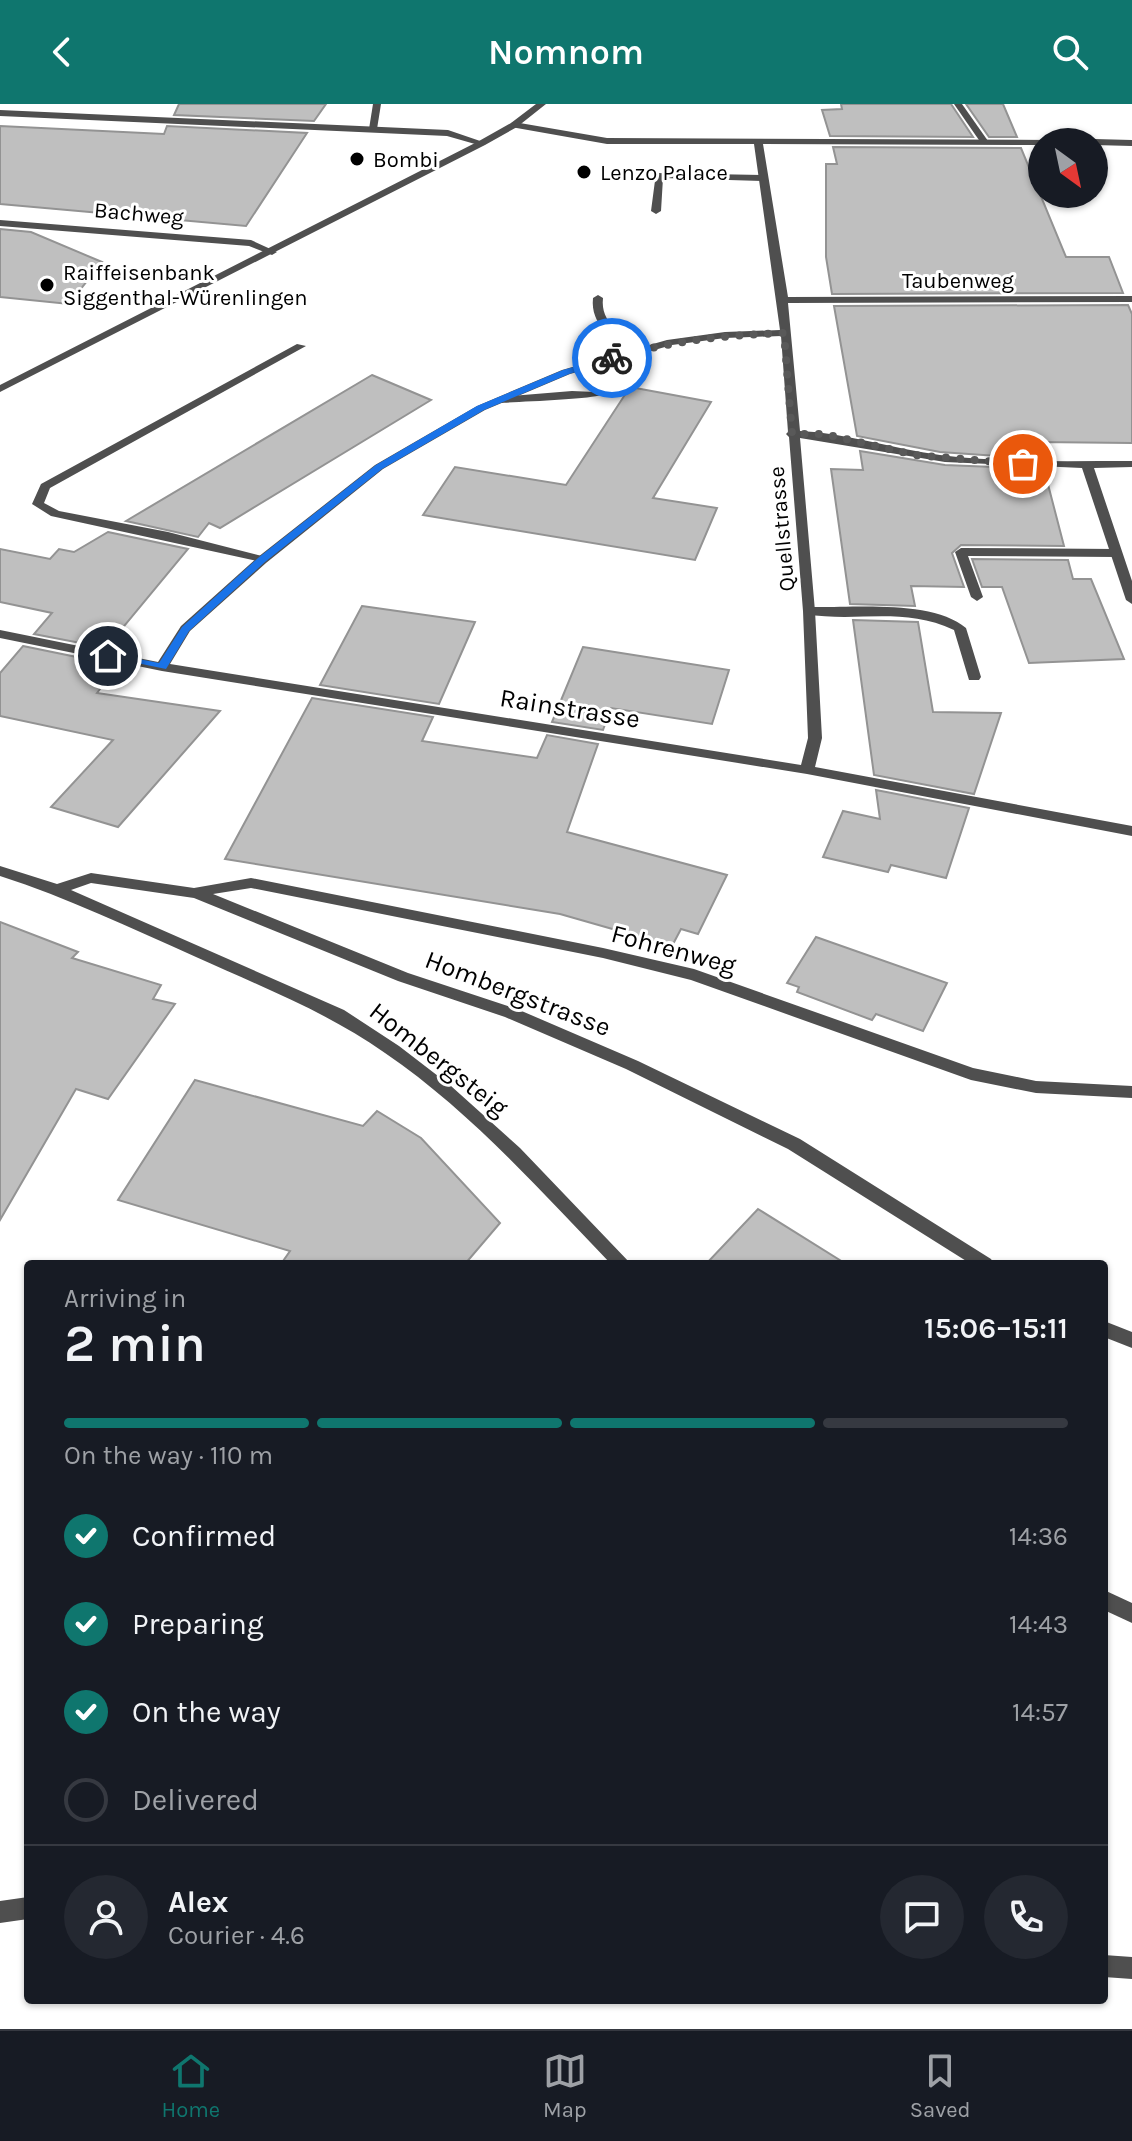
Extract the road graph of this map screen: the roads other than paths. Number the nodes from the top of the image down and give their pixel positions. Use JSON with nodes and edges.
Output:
{"nodes":[{"id":1,"x":377,"y":104,"type":"edge"},
{"id":2,"x":542,"y":104,"type":"edge"},
{"id":3,"x":958,"y":104,"type":"edge"},
{"id":4,"x":0,"y":113,"type":"edge"},
{"id":5,"x":514,"y":125,"type":"junction"},
{"id":6,"x":373,"y":129,"type":"junction"},
{"id":7,"x":758,"y":141,"type":"junction"},
{"id":8,"x":984,"y":141,"type":"junction"},
{"id":9,"x":1028,"y":142,"type":"edge"},
{"id":10,"x":1108,"y":142,"type":"edge"},
{"id":11,"x":482,"y":143,"type":"junction"},
{"id":12,"x":1132,"y":143,"type":"edge"},
{"id":13,"x":762,"y":178,"type":"junction"},
{"id":14,"x":656,"y":211,"type":"dead end"},
{"id":15,"x":0,"y":223,"type":"edge"},
{"id":16,"x":272,"y":252,"type":"junction"},
{"id":17,"x":598,"y":298,"type":"dead end"},
{"id":18,"x":1132,"y":299,"type":"edge"},
{"id":19,"x":783,"y":300,"type":"junction"},
{"id":20,"x":784,"y":333,"type":"junction"},
{"id":21,"x":301,"y":346,"type":"dead end"},
{"id":22,"x":636,"y":351,"type":"junction"},
{"id":23,"x":0,"y":389,"type":"edge"},
{"id":24,"x":595,"y":395,"type":"dead end"},
{"id":25,"x":499,"y":400,"type":"junction"},
{"id":26,"x":792,"y":434,"type":"junction"},
{"id":27,"x":1087,"y":464,"type":"junction"},
{"id":28,"x":1132,"y":464,"type":"edge"},
{"id":29,"x":1116,"y":553,"type":"junction"},
{"id":30,"x":262,"y":560,"type":"junction"},
{"id":31,"x":977,"y":597,"type":"dead end"},
{"id":32,"x":1132,"y":600,"type":"edge"},
{"id":33,"x":809,"y":611,"type":"junction"},
{"id":34,"x":0,"y":634,"type":"edge"},
{"id":35,"x":162,"y":667,"type":"junction"},
{"id":36,"x":974,"y":677,"type":"dead end"},
{"id":37,"x":807,"y":770,"type":"junction"},
{"id":38,"x":1132,"y":831,"type":"edge"},
{"id":39,"x":0,"y":871,"type":"edge"},
{"id":40,"x":57,"y":889,"type":"junction"},
{"id":41,"x":196,"y":893,"type":"junction"},
{"id":42,"x":1132,"y":1092,"type":"edge"},
{"id":43,"x":618,"y":1260,"type":"edge"},
{"id":44,"x":979,"y":1260,"type":"edge"},
{"id":45,"x":1108,"y":1331,"type":"edge"},
{"id":46,"x":1132,"y":1340,"type":"edge"},
{"id":47,"x":1108,"y":1602,"type":"edge"},
{"id":48,"x":1132,"y":1613,"type":"edge"},
{"id":49,"x":24,"y":1909,"type":"edge"},
{"id":50,"x":0,"y":1912,"type":"edge"},
{"id":51,"x":1108,"y":1966,"type":"edge"},
{"id":52,"x":1132,"y":1968,"type":"edge"}],
"edges":[{"from":1,"to":6,"type":"street"},
{"from":2,"to":5,"type":"street"},
{"from":3,"to":8,"type":"street"},
{"from":4,"to":6,"type":"street"},
{"from":5,"to":7,"type":"street"},
{"from":5,"to":11,"type":"street"},
{"from":6,"to":11,"type":"street"},
{"from":7,"to":8,"type":"street"},
{"from":7,"to":13,"type":"street","name":"Quellstrasse"},
{"from":8,"to":9,"type":"street"},
{"from":10,"to":12,"type":"street"},
{"from":11,"to":16,"type":"street"},
{"from":13,"to":14,"type":"street"},
{"from":13,"to":19,"type":"street","name":"Quellstrasse"},
{"from":15,"to":16,"type":"street","name":"Bachweg"},
{"from":16,"to":23,"type":"street"},
{"from":17,"to":22,"type":"street"},
{"from":18,"to":19,"type":"street","name":"Taubenweg"},
{"from":19,"to":20,"type":"street","name":"Quellstrasse"},
{"from":20,"to":22,"type":"street"},
{"from":20,"to":26,"type":"street","name":"Quellstrasse"},
{"from":21,"to":30,"type":"street"},
{"from":22,"to":25,"type":"street"},
{"from":24,"to":25,"type":"street"},
{"from":25,"to":30,"type":"street"},
{"from":26,"to":27,"type":"street"},
{"from":26,"to":33,"type":"street","name":"Quellstrasse"},
{"from":27,"to":28,"type":"street"},
{"from":27,"to":29,"type":"street"},
{"from":29,"to":31,"type":"street"},
{"from":29,"to":32,"type":"street"},
{"from":30,"to":35,"type":"street"},
{"from":33,"to":36,"type":"street"},
{"from":33,"to":37,"type":"street","name":"Quellstrasse"},
{"from":34,"to":35,"type":"street","name":"Rainstrasse"},
{"from":35,"to":37,"type":"street","name":"Rainstrasse"},
{"from":37,"to":38,"type":"street","name":"Rainstrasse"},
{"from":39,"to":40,"type":"street"},
{"from":40,"to":41,"type":"street","name":"Hombergstrasse"},
{"from":40,"to":43,"type":"street","name":"Hombergsteig"},
{"from":41,"to":42,"type":"street","name":"Fohrenweg"},
{"from":41,"to":44,"type":"street","name":"Hombergstrasse"},
{"from":45,"to":46,"type":"street"},
{"from":47,"to":48,"type":"street"},
{"from":49,"to":50,"type":"street"},
{"from":51,"to":52,"type":"street"}]}
